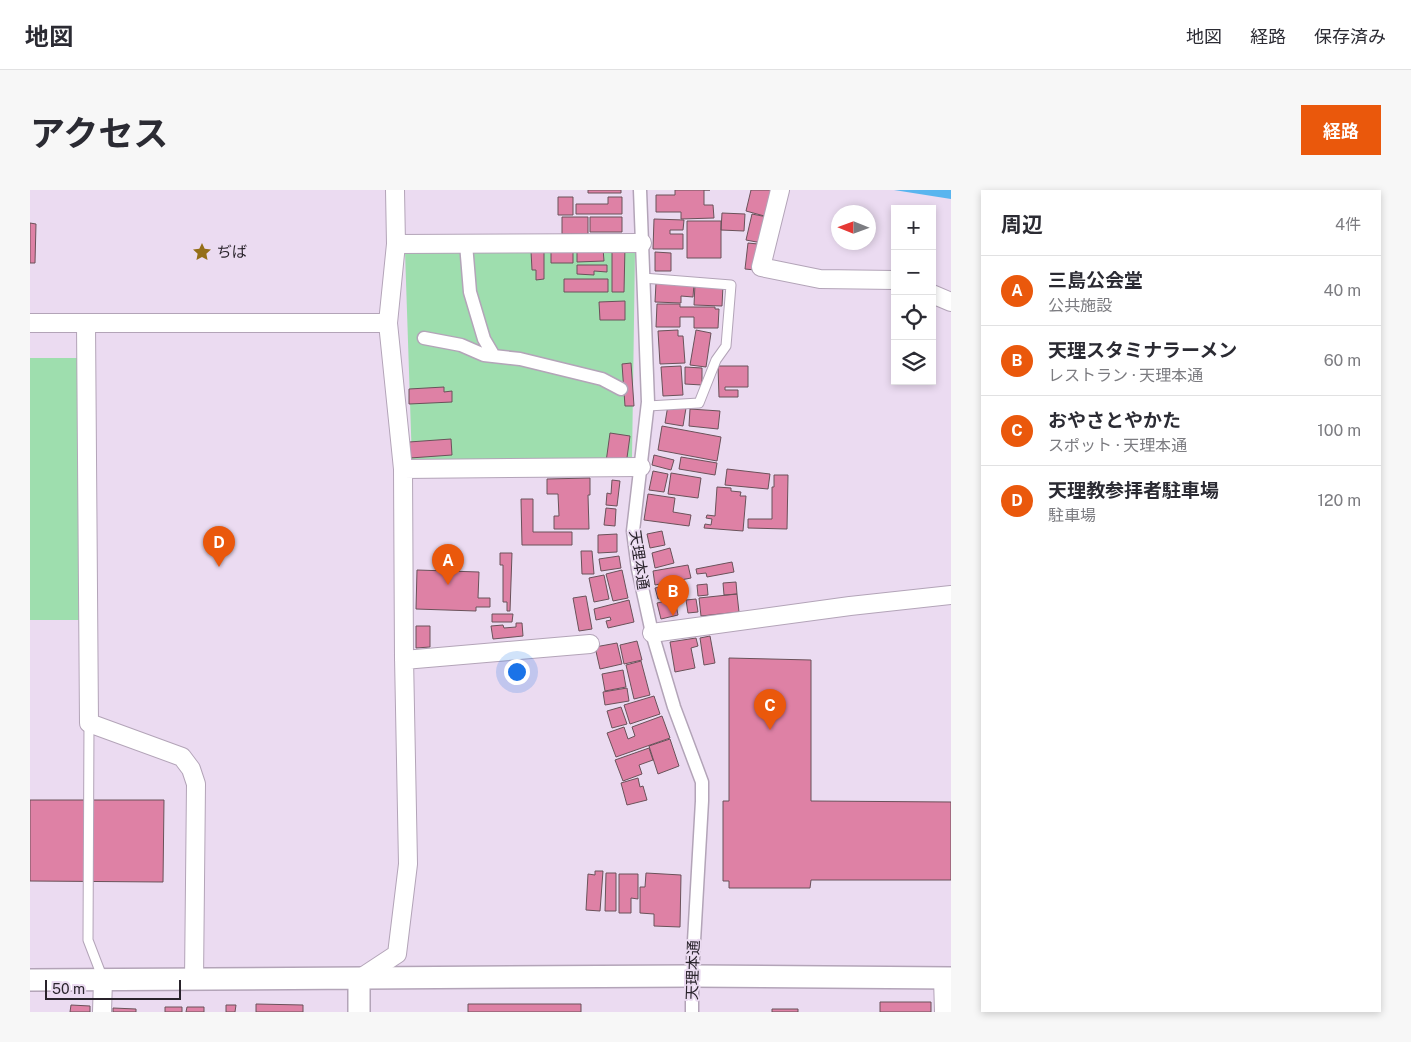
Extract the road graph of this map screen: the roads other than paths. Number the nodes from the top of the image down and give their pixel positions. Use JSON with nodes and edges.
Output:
{"nodes":[{"id":1,"x":395,"y":190,"type":"edge"},
{"id":2,"x":640,"y":190,"type":"edge"},
{"id":3,"x":780,"y":190,"type":"edge"},
{"id":4,"x":642,"y":243,"type":"junction"},
{"id":5,"x":396,"y":244,"type":"junction"},
{"id":6,"x":466,"y":244,"type":"junction"},
{"id":7,"x":643,"y":278,"type":"junction"},
{"id":8,"x":891,"y":280,"type":"edge"},
{"id":9,"x":934,"y":295,"type":"edge"},
{"id":10,"x":951,"y":302,"type":"edge"},
{"id":11,"x":30,"y":322,"type":"edge"},
{"id":12,"x":86,"y":324,"type":"junction"},
{"id":13,"x":388,"y":324,"type":"junction"},
{"id":14,"x":424,"y":338,"type":"dead end"},
{"id":15,"x":494,"y":356,"type":"junction"},
{"id":16,"x":621,"y":389,"type":"dead end"},
{"id":17,"x":648,"y":406,"type":"junction"},
{"id":18,"x":641,"y":467,"type":"junction"},
{"id":19,"x":403,"y":469,"type":"junction"},
{"id":20,"x":951,"y":595,"type":"edge"},
{"id":21,"x":652,"y":633,"type":"junction"},
{"id":22,"x":590,"y":644,"type":"dead end"},
{"id":23,"x":404,"y":660,"type":"junction"},
{"id":24,"x":90,"y":723,"type":"junction"},
{"id":25,"x":692,"y":976,"type":"junction"},
{"id":26,"x":947,"y":978,"type":"edge"},
{"id":27,"x":359,"y":979,"type":"junction"},
{"id":28,"x":30,"y":980,"type":"edge"},
{"id":29,"x":103,"y":980,"type":"junction"},
{"id":30,"x":194,"y":980,"type":"junction"},
{"id":31,"x":102,"y":1012,"type":"edge"},
{"id":32,"x":359,"y":1012,"type":"edge"},
{"id":33,"x":692,"y":1012,"type":"edge"},
{"id":34,"x":944,"y":1012,"type":"edge"}],
"edges":[{"from":1,"to":5,"type":"street"},
{"from":2,"to":4,"type":"street","name":"天理本通"},
{"from":3,"to":8,"type":"street"},
{"from":4,"to":6,"type":"street"},
{"from":4,"to":7,"type":"street","name":"天理本通"},
{"from":5,"to":6,"type":"street"},
{"from":5,"to":13,"type":"street"},
{"from":6,"to":15,"type":"street"},
{"from":7,"to":17,"type":"street","name":"天理本通"},
{"from":7,"to":17,"type":"lane"},
{"from":9,"to":10,"type":"street"},
{"from":11,"to":12,"type":"street"},
{"from":12,"to":13,"type":"street"},
{"from":12,"to":24,"type":"street"},
{"from":13,"to":19,"type":"street"},
{"from":14,"to":15,"type":"street"},
{"from":15,"to":16,"type":"street"},
{"from":17,"to":18,"type":"street","name":"天理本通"},
{"from":18,"to":19,"type":"street"},
{"from":18,"to":21,"type":"street","name":"天理本通"},
{"from":19,"to":23,"type":"street"},
{"from":20,"to":21,"type":"street"},
{"from":21,"to":25,"type":"street","name":"天理本通"},
{"from":22,"to":23,"type":"street"},
{"from":23,"to":27,"type":"street"},
{"from":24,"to":29,"type":"lane"},
{"from":24,"to":30,"type":"street"},
{"from":25,"to":26,"type":"street"},
{"from":25,"to":27,"type":"street"},
{"from":25,"to":33,"type":"street","name":"天理本通"},
{"from":26,"to":34,"type":"street"},
{"from":27,"to":30,"type":"street"},
{"from":27,"to":32,"type":"street"},
{"from":28,"to":29,"type":"street"},
{"from":29,"to":30,"type":"street"},
{"from":29,"to":31,"type":"street"}]}
